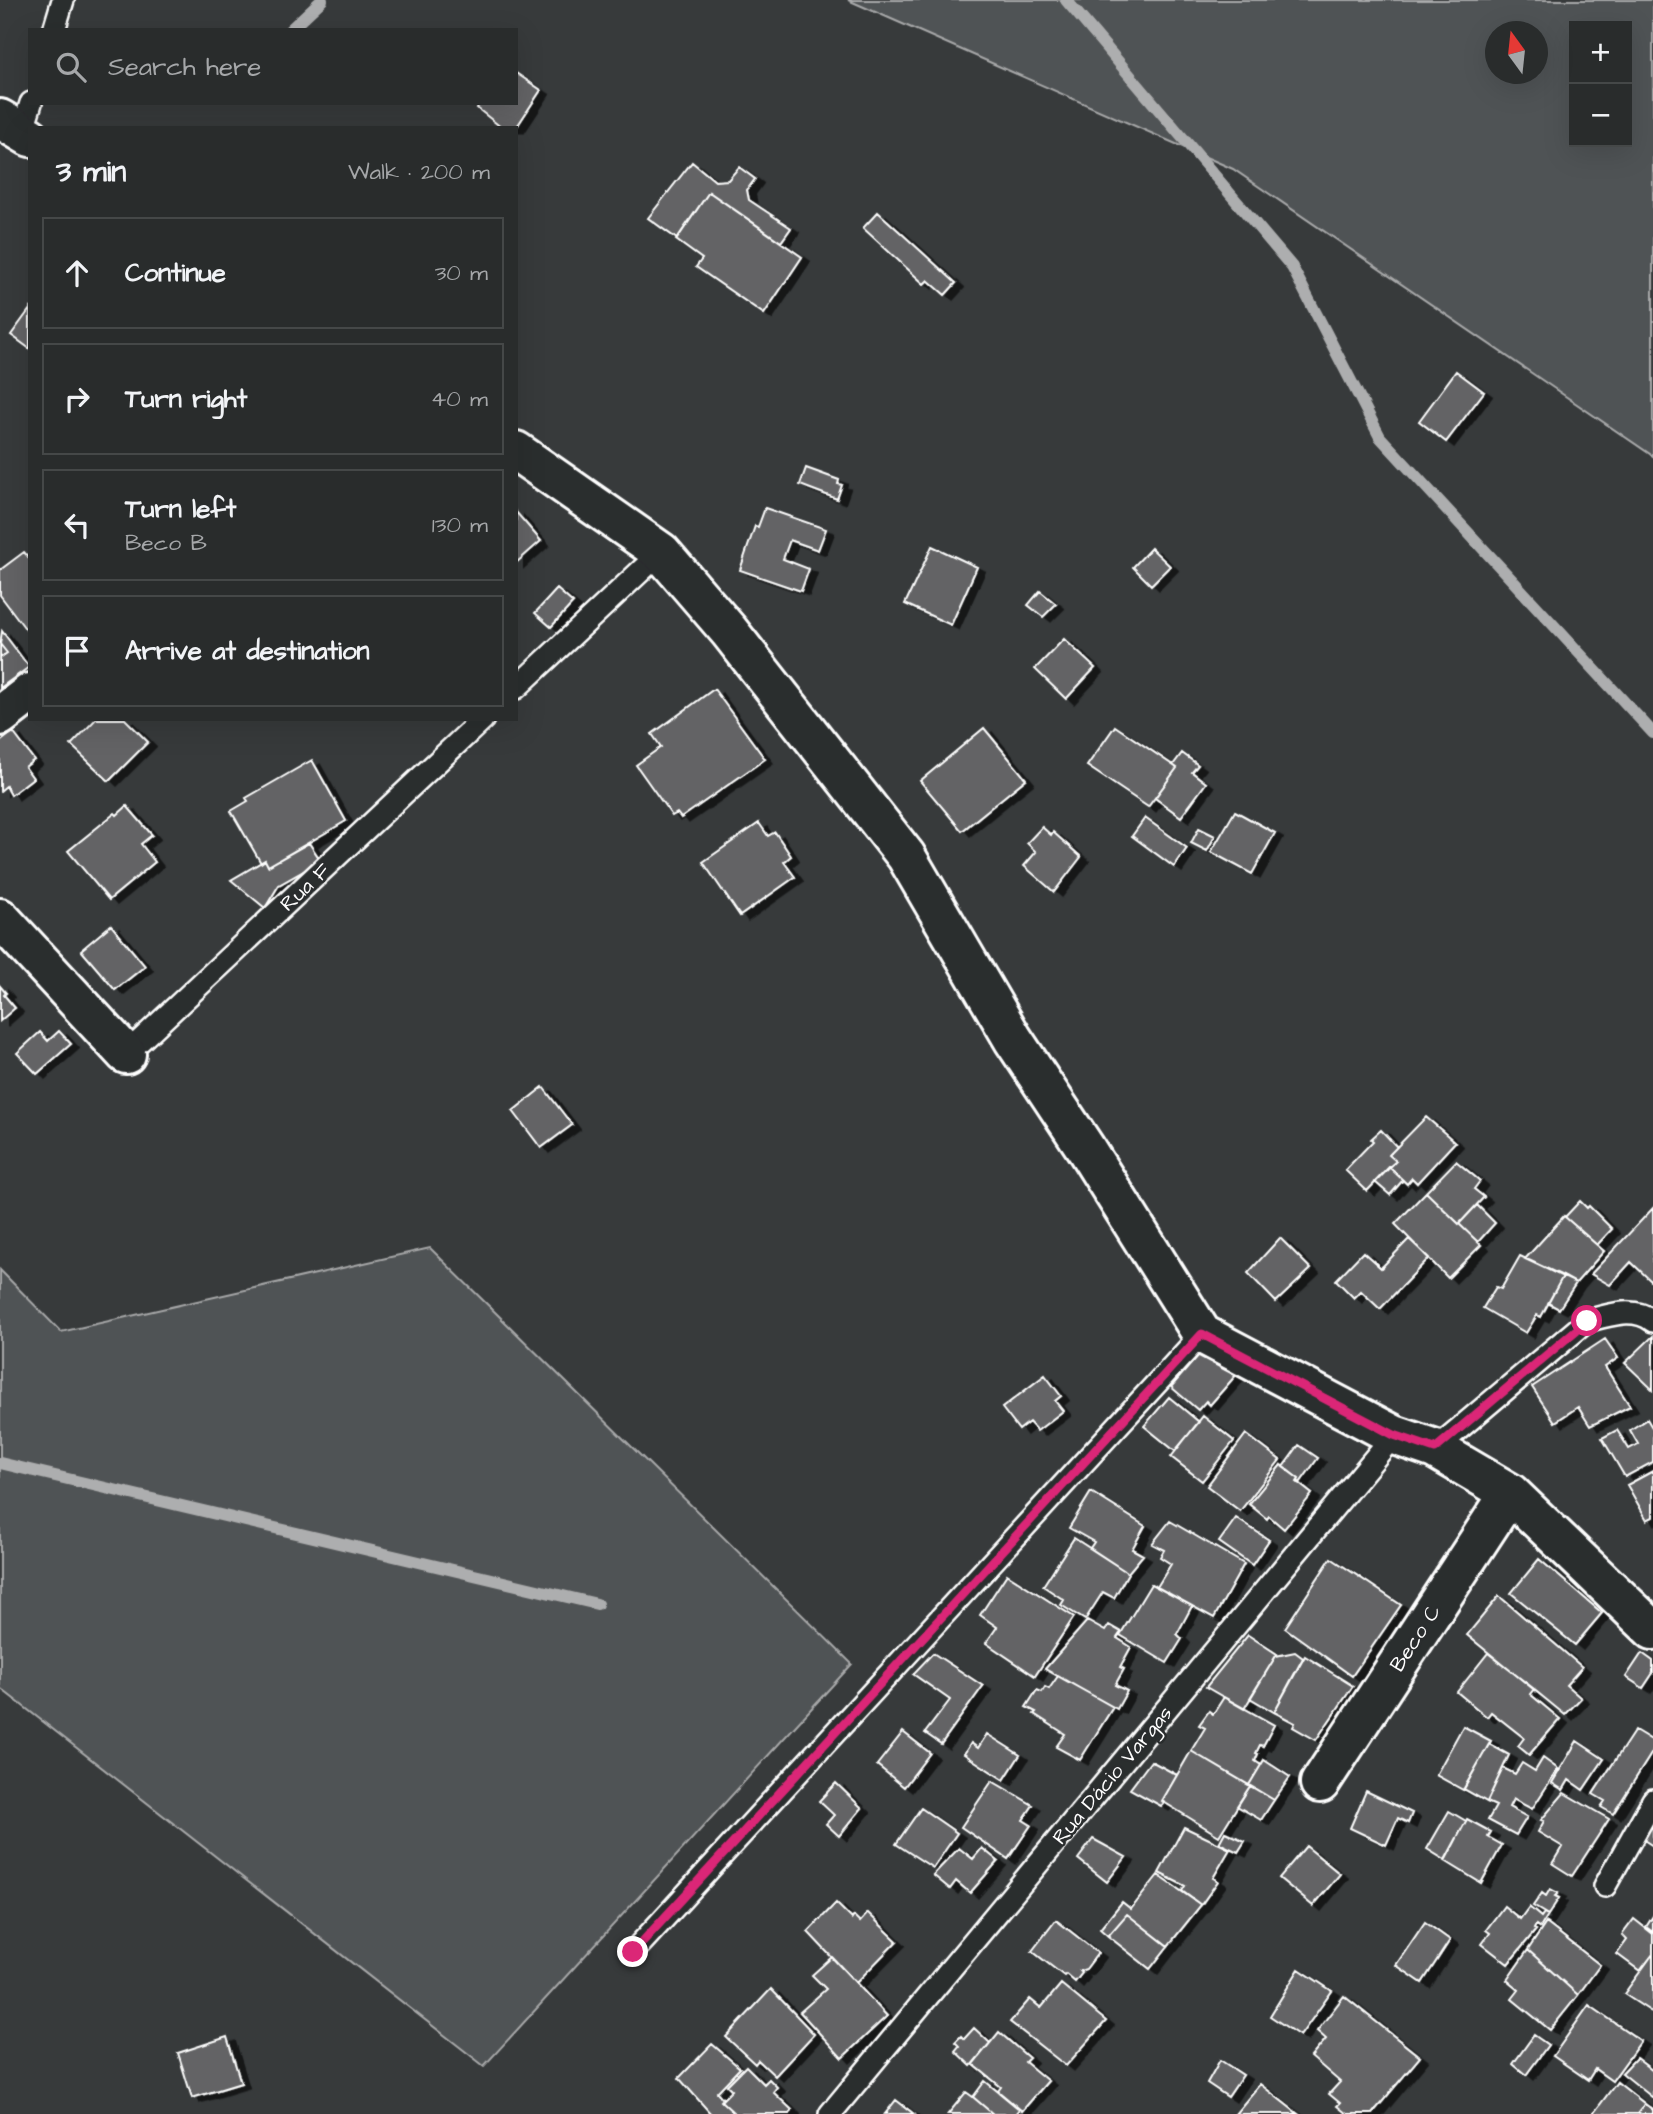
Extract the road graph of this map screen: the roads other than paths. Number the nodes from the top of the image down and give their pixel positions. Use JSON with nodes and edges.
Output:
{"nodes":[{"id":1,"x":63,"y":0,"type":"edge"},
{"id":2,"x":55,"y":28,"type":"edge"},
{"id":3,"x":518,"y":452,"type":"edge"},
{"id":4,"x":661,"y":552,"type":"junction"},
{"id":5,"x":518,"y":686,"type":"edge"},
{"id":6,"x":28,"y":695,"type":"edge"},
{"id":7,"x":0,"y":716,"type":"edge"},
{"id":8,"x":481,"y":721,"type":"edge"},
{"id":9,"x":0,"y":918,"type":"edge"},
{"id":10,"x":126,"y":1054,"type":"joint"},
{"id":11,"x":1653,"y":1321,"type":"edge"},
{"id":12,"x":1202,"y":1334,"type":"junction"},
{"id":13,"x":1394,"y":1435,"type":"junction"},
{"id":14,"x":1435,"y":1449,"type":"junction"},
{"id":15,"x":1510,"y":1493,"type":"junction"},
{"id":16,"x":1653,"y":1630,"type":"edge"},
{"id":17,"x":1320,"y":1783,"type":"dead end"},
{"id":18,"x":1653,"y":1800,"type":"edge"},
{"id":19,"x":1605,"y":1886,"type":"dead end"},
{"id":20,"x":633,"y":1952,"type":"dead end"},
{"id":21,"x":830,"y":2114,"type":"edge"}],
"edges":[{"from":1,"to":2,"type":"lane"},
{"from":3,"to":4,"type":"street"},
{"from":4,"to":5,"type":"lane"},
{"from":4,"to":12,"type":"street"},
{"from":6,"to":7,"type":"street"},
{"from":8,"to":10,"type":"lane","name":"Rua F"},
{"from":9,"to":10,"type":"street"},
{"from":11,"to":14,"type":"lane"},
{"from":12,"to":13,"type":"street"},
{"from":12,"to":20,"type":"lane"},
{"from":13,"to":14,"type":"street"},
{"from":13,"to":21,"type":"lane","name":"Rua Dácio Vargas"},
{"from":14,"to":15,"type":"street"},
{"from":15,"to":16,"type":"street"},
{"from":15,"to":17,"type":"street","name":"Beco C"},
{"from":18,"to":19,"type":"lane"}]}
